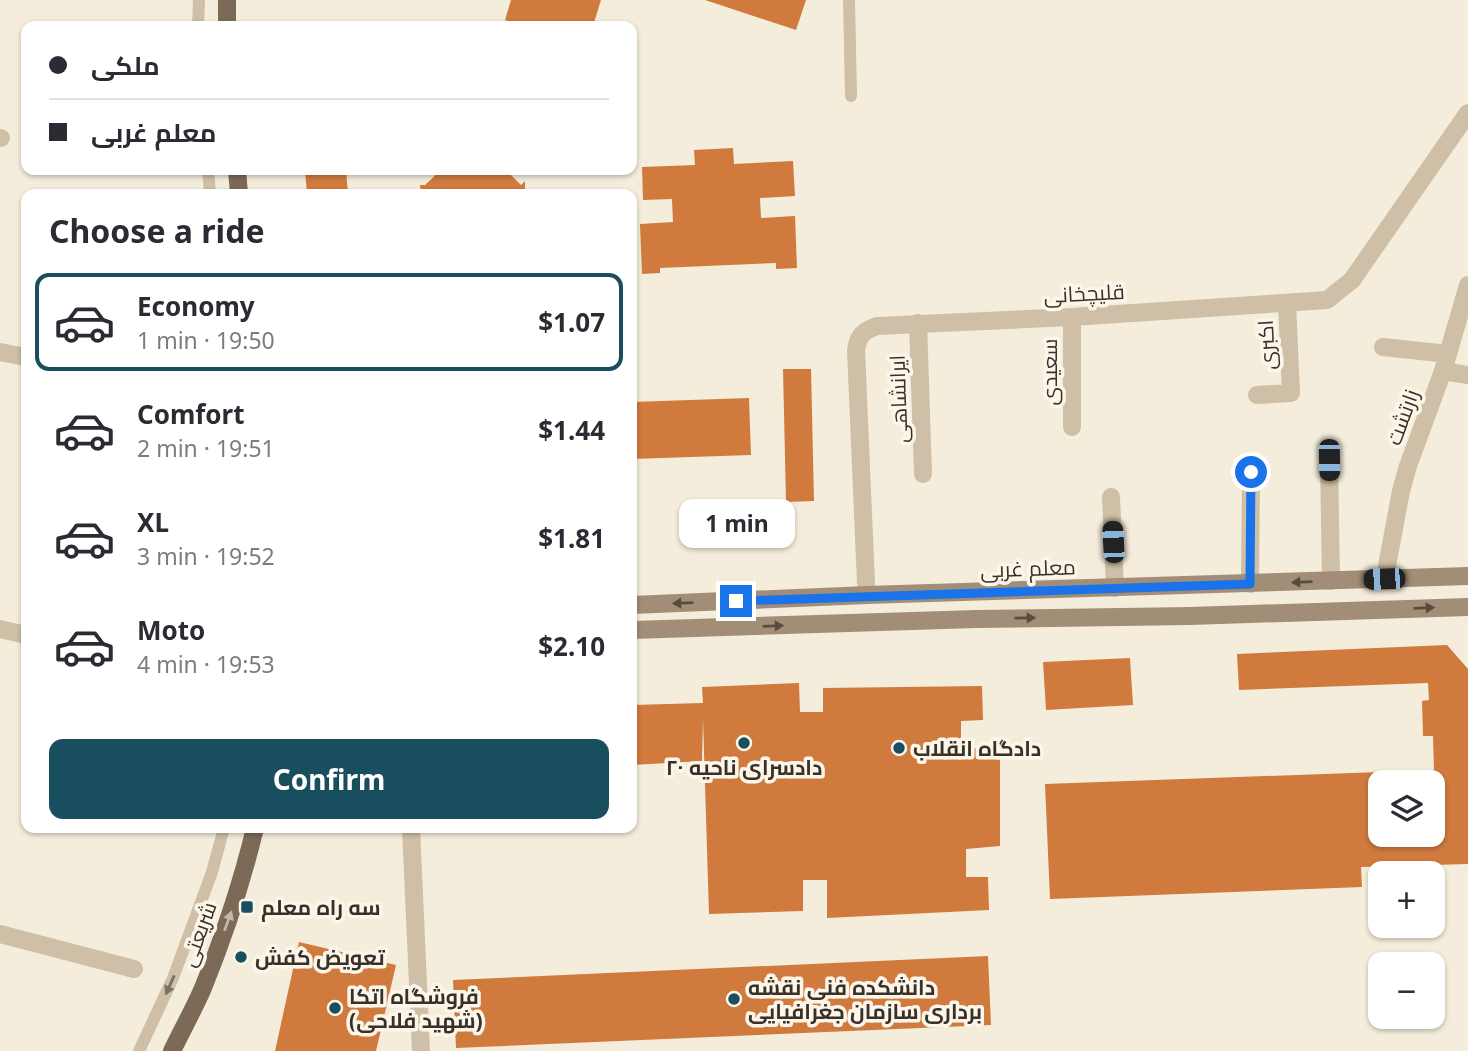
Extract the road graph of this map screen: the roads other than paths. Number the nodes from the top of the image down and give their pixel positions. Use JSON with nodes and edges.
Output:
{"nodes":[{"id":1,"x":199,"y":0,"type":"edge"},
{"id":2,"x":227,"y":0,"type":"edge"},
{"id":3,"x":849,"y":0,"type":"edge"},
{"id":4,"x":198,"y":21,"type":"edge"},
{"id":5,"x":227,"y":21,"type":"edge"},
{"id":6,"x":851,"y":96,"type":"dead end"},
{"id":7,"x":1468,"y":113,"type":"edge"},
{"id":8,"x":1468,"y":285,"type":"edge"},
{"id":9,"x":1287,"y":303,"type":"junction"},
{"id":10,"x":1072,"y":317,"type":"junction"},
{"id":11,"x":918,"y":323,"type":"junction"},
{"id":12,"x":1383,"y":347,"type":"dead end"},
{"id":13,"x":0,"y":352,"type":"edge"},
{"id":14,"x":21,"y":356,"type":"edge"},
{"id":15,"x":1446,"y":363,"type":"junction"},
{"id":16,"x":1468,"y":375,"type":"edge"},
{"id":17,"x":1257,"y":395,"type":"dead end"},
{"id":18,"x":1072,"y":427,"type":"dead end"},
{"id":19,"x":1329,"y":460,"type":"dead end"},
{"id":20,"x":1251,"y":472,"type":"dead end"},
{"id":21,"x":923,"y":474,"type":"dead end"},
{"id":22,"x":1111,"y":496,"type":"dead end"},
{"id":23,"x":1387,"y":566,"type":"dead end"},
{"id":24,"x":1468,"y":576,"type":"edge"},
{"id":25,"x":1331,"y":581,"type":"junction"},
{"id":26,"x":866,"y":583,"type":"dead end"},
{"id":27,"x":1250,"y":584,"type":"junction"},
{"id":28,"x":1189,"y":585,"type":"junction"},
{"id":29,"x":1115,"y":588,"type":"junction"},
{"id":30,"x":976,"y":592,"type":"junction"},
{"id":31,"x":637,"y":605,"type":"edge"},
{"id":32,"x":1468,"y":607,"type":"edge"},
{"id":33,"x":1190,"y":616,"type":"junction"},
{"id":34,"x":976,"y":619,"type":"junction"},
{"id":35,"x":0,"y":629,"type":"edge"},
{"id":36,"x":637,"y":630,"type":"edge"},
{"id":37,"x":21,"y":634,"type":"edge"},
{"id":38,"x":224,"y":833,"type":"edge"},
{"id":39,"x":254,"y":833,"type":"edge"},
{"id":40,"x":411,"y":833,"type":"edge"},
{"id":41,"x":0,"y":934,"type":"edge"},
{"id":42,"x":134,"y":969,"type":"dead end"},
{"id":43,"x":139,"y":1051,"type":"edge"},
{"id":44,"x":172,"y":1051,"type":"edge"},
{"id":45,"x":421,"y":1051,"type":"edge"}],
"edges":[{"from":1,"to":4,"type":"lane"},
{"from":2,"to":5,"type":"main road"},
{"from":3,"to":6,"type":"lane"},
{"from":7,"to":9,"type":"street","name":"قلیچخانی"},
{"from":8,"to":15,"type":"street","name":"زارتشت"},
{"from":9,"to":10,"type":"street","name":"قلیچخانی"},
{"from":9,"to":17,"type":"street","name":"اکبری"},
{"from":10,"to":11,"type":"street","name":"قلیچخانی"},
{"from":10,"to":18,"type":"street","name":"سعیدی"},
{"from":11,"to":21,"type":"street","name":"ایرانشاهی"},
{"from":11,"to":26,"type":"street","name":"قلیچخانی"},
{"from":12,"to":15,"type":"street"},
{"from":13,"to":14,"type":"street"},
{"from":15,"to":16,"type":"street"},
{"from":15,"to":23,"type":"street","name":"زارتشت"},
{"from":19,"to":25,"type":"street"},
{"from":20,"to":27,"type":"street"},
{"from":22,"to":29,"type":"street"},
{"from":24,"to":25,"type":"main road","name":"معلم غربی"},
{"from":25,"to":27,"type":"main road","name":"معلم غربی","one_way":true},
{"from":27,"to":28,"type":"main road","name":"معلم غربی"},
{"from":28,"to":29,"type":"main road","name":"معلم غربی"},
{"from":28,"to":33,"type":"main road"},
{"from":29,"to":30,"type":"main road","name":"معلم غربی"},
{"from":30,"to":31,"type":"main road","name":"معلم غربی","one_way":true},
{"from":30,"to":34,"type":"main road"},
{"from":33,"to":32,"type":"main road","one_way":true},
{"from":34,"to":33,"type":"main road","one_way":true},
{"from":36,"to":34,"type":"main road","one_way":true},
{"from":35,"to":37,"type":"street"},
{"from":38,"to":43,"type":"lane","one_way":true},
{"from":44,"to":39,"type":"main road","name":"شریعتی","one_way":true},
{"from":40,"to":45,"type":"street"},
{"from":41,"to":42,"type":"street"}]}
